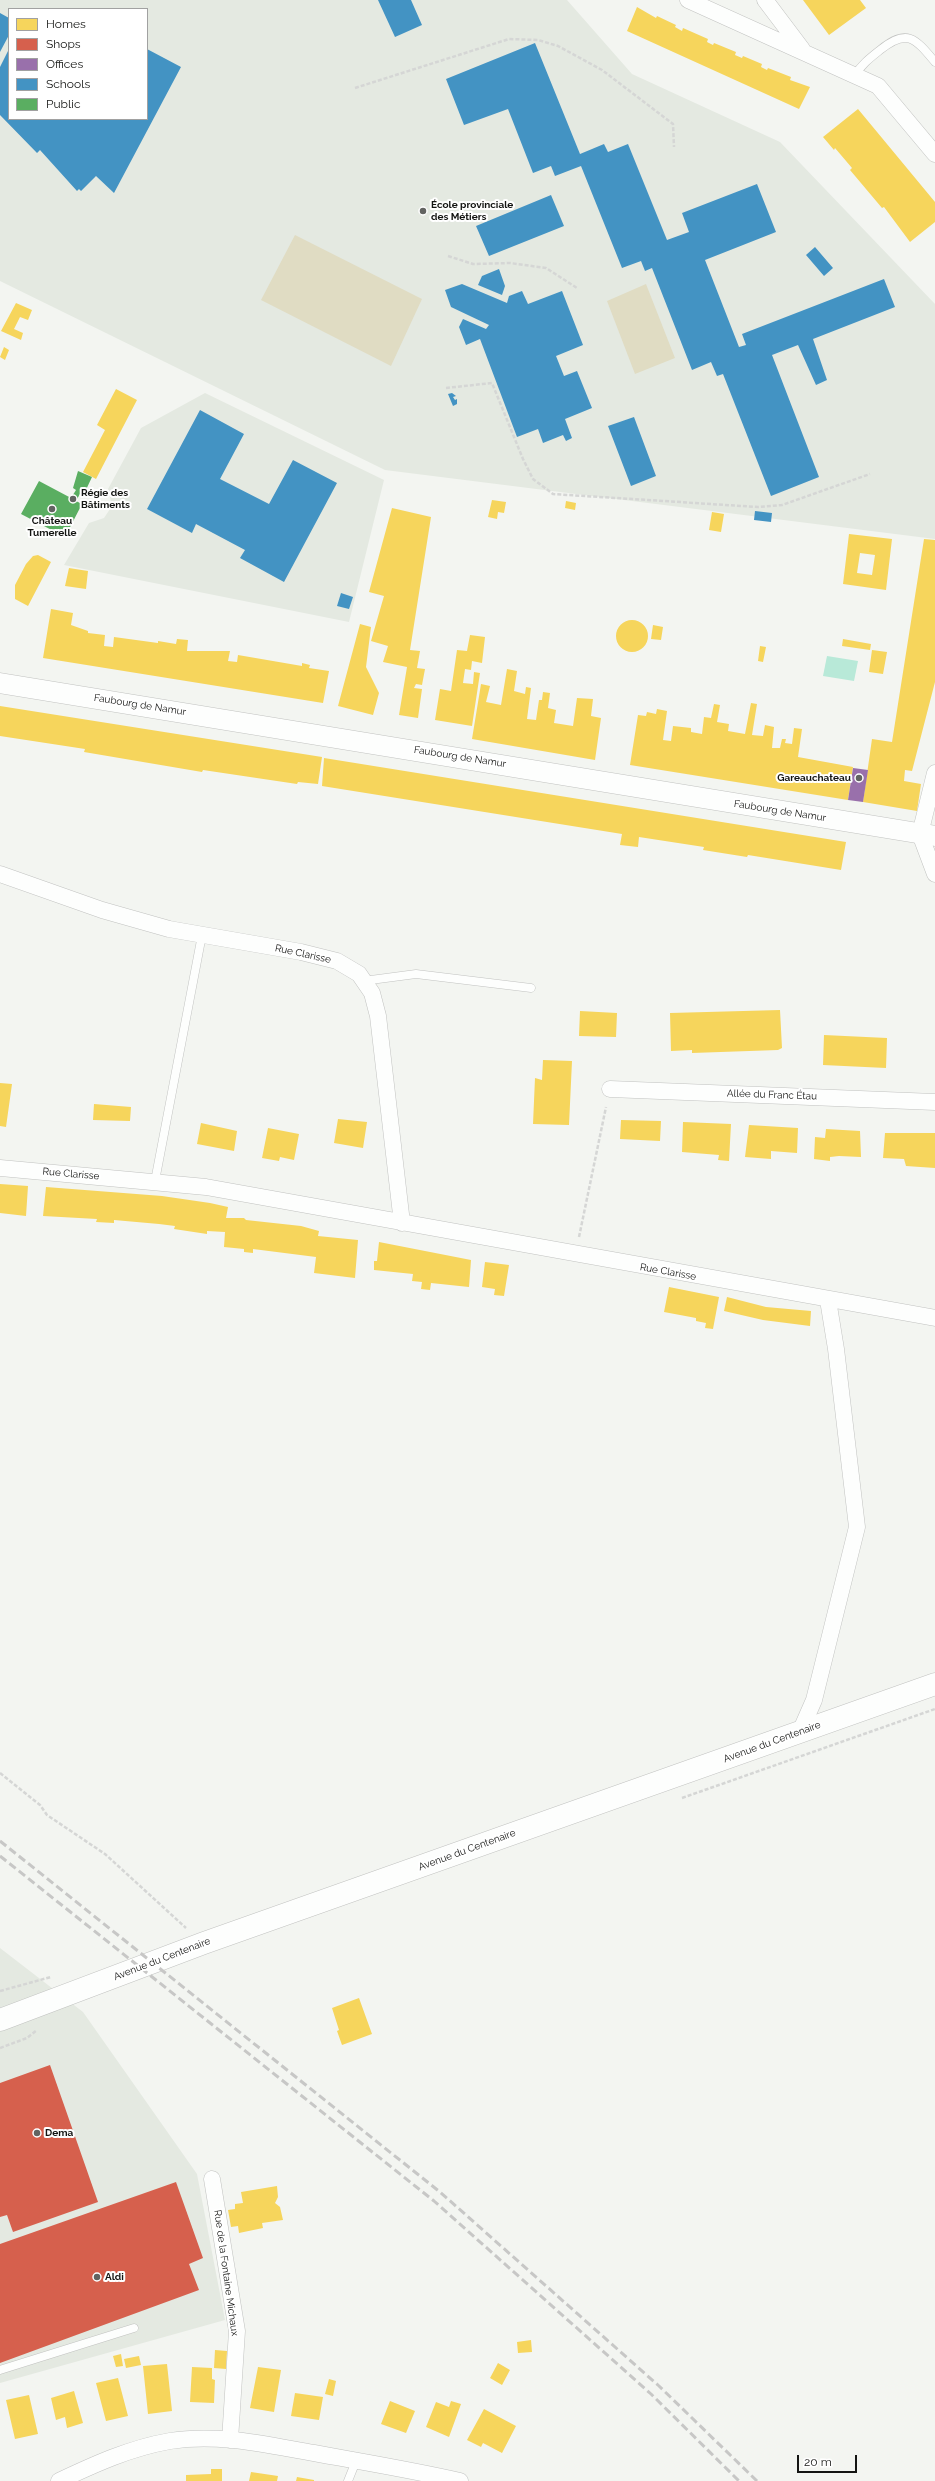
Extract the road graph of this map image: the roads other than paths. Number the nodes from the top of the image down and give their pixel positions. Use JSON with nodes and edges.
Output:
{"nodes":[{"id":1,"x":688,"y":0,"type":"edge"},
{"id":2,"x":765,"y":0,"type":"edge"},
{"id":3,"x":803,"y":50,"type":"junction"},
{"id":4,"x":935,"y":62,"type":"edge"},
{"id":5,"x":855,"y":75,"type":"junction"},
{"id":6,"x":935,"y":154,"type":"edge"},
{"id":7,"x":0,"y":683,"type":"edge"},
{"id":8,"x":935,"y":773,"type":"edge"},
{"id":9,"x":928,"y":835,"type":"edge"},
{"id":10,"x":0,"y":874,"type":"edge"},
{"id":11,"x":935,"y":874,"type":"edge"},
{"id":12,"x":202,"y":935,"type":"junction"},
{"id":13,"x":363,"y":981,"type":"junction"},
{"id":14,"x":531,"y":988,"type":"dead end"},
{"id":15,"x":610,"y":1089,"type":"road end"},
{"id":16,"x":935,"y":1102,"type":"edge"},
{"id":17,"x":0,"y":1168,"type":"edge"},
{"id":18,"x":155,"y":1181,"type":"junction"},
{"id":19,"x":402,"y":1223,"type":"junction"},
{"id":20,"x":828,"y":1300,"type":"junction"},
{"id":21,"x":935,"y":1318,"type":"edge"},
{"id":22,"x":935,"y":1684,"type":"edge"},
{"id":23,"x":800,"y":1732,"type":"junction"},
{"id":24,"x":0,"y":2020,"type":"edge"},
{"id":25,"x":212,"y":2179,"type":"dead end"},
{"id":26,"x":134,"y":2328,"type":"dead end"},
{"id":27,"x":0,"y":2370,"type":"edge"},
{"id":28,"x":230,"y":2440,"type":"junction"},
{"id":29,"x":356,"y":2461,"type":"junction"},
{"id":30,"x":59,"y":2481,"type":"edge"},
{"id":31,"x":348,"y":2481,"type":"edge"},
{"id":32,"x":460,"y":2481,"type":"edge"}],
"edges":[{"from":1,"to":3,"type":"street"},
{"from":2,"to":3,"type":"street"},
{"from":3,"to":5,"type":"street"},
{"from":4,"to":5,"type":"lane"},
{"from":5,"to":6,"type":"street"},
{"from":7,"to":9,"type":"street","name":"Faubourg de Namur"},
{"from":8,"to":9,"type":"street"},
{"from":9,"to":11,"type":"street"},
{"from":10,"to":12,"type":"street","name":"Rue Clarisse"},
{"from":12,"to":13,"type":"street","name":"Rue Clarisse"},
{"from":12,"to":18,"type":"lane"},
{"from":13,"to":14,"type":"lane"},
{"from":13,"to":19,"type":"street","name":"Rue Clarisse"},
{"from":15,"to":16,"type":"street","name":"Allée du Franc Étau"},
{"from":17,"to":18,"type":"street","name":"Rue Clarisse"},
{"from":18,"to":19,"type":"street","name":"Rue Clarisse"},
{"from":19,"to":20,"type":"street","name":"Rue Clarisse"},
{"from":20,"to":21,"type":"street","name":"Rue Clarisse"},
{"from":20,"to":23,"type":"street"},
{"from":22,"to":23,"type":"main road","name":"Avenue du Centenaire"},
{"from":23,"to":24,"type":"main road","name":"Avenue du Centenaire"},
{"from":25,"to":28,"type":"street","name":"Rue de la Fontaine Michaux"},
{"from":26,"to":27,"type":"lane"},
{"from":28,"to":29,"type":"street"},
{"from":28,"to":30,"type":"street"},
{"from":29,"to":31,"type":"lane"},
{"from":29,"to":32,"type":"street"}]}
